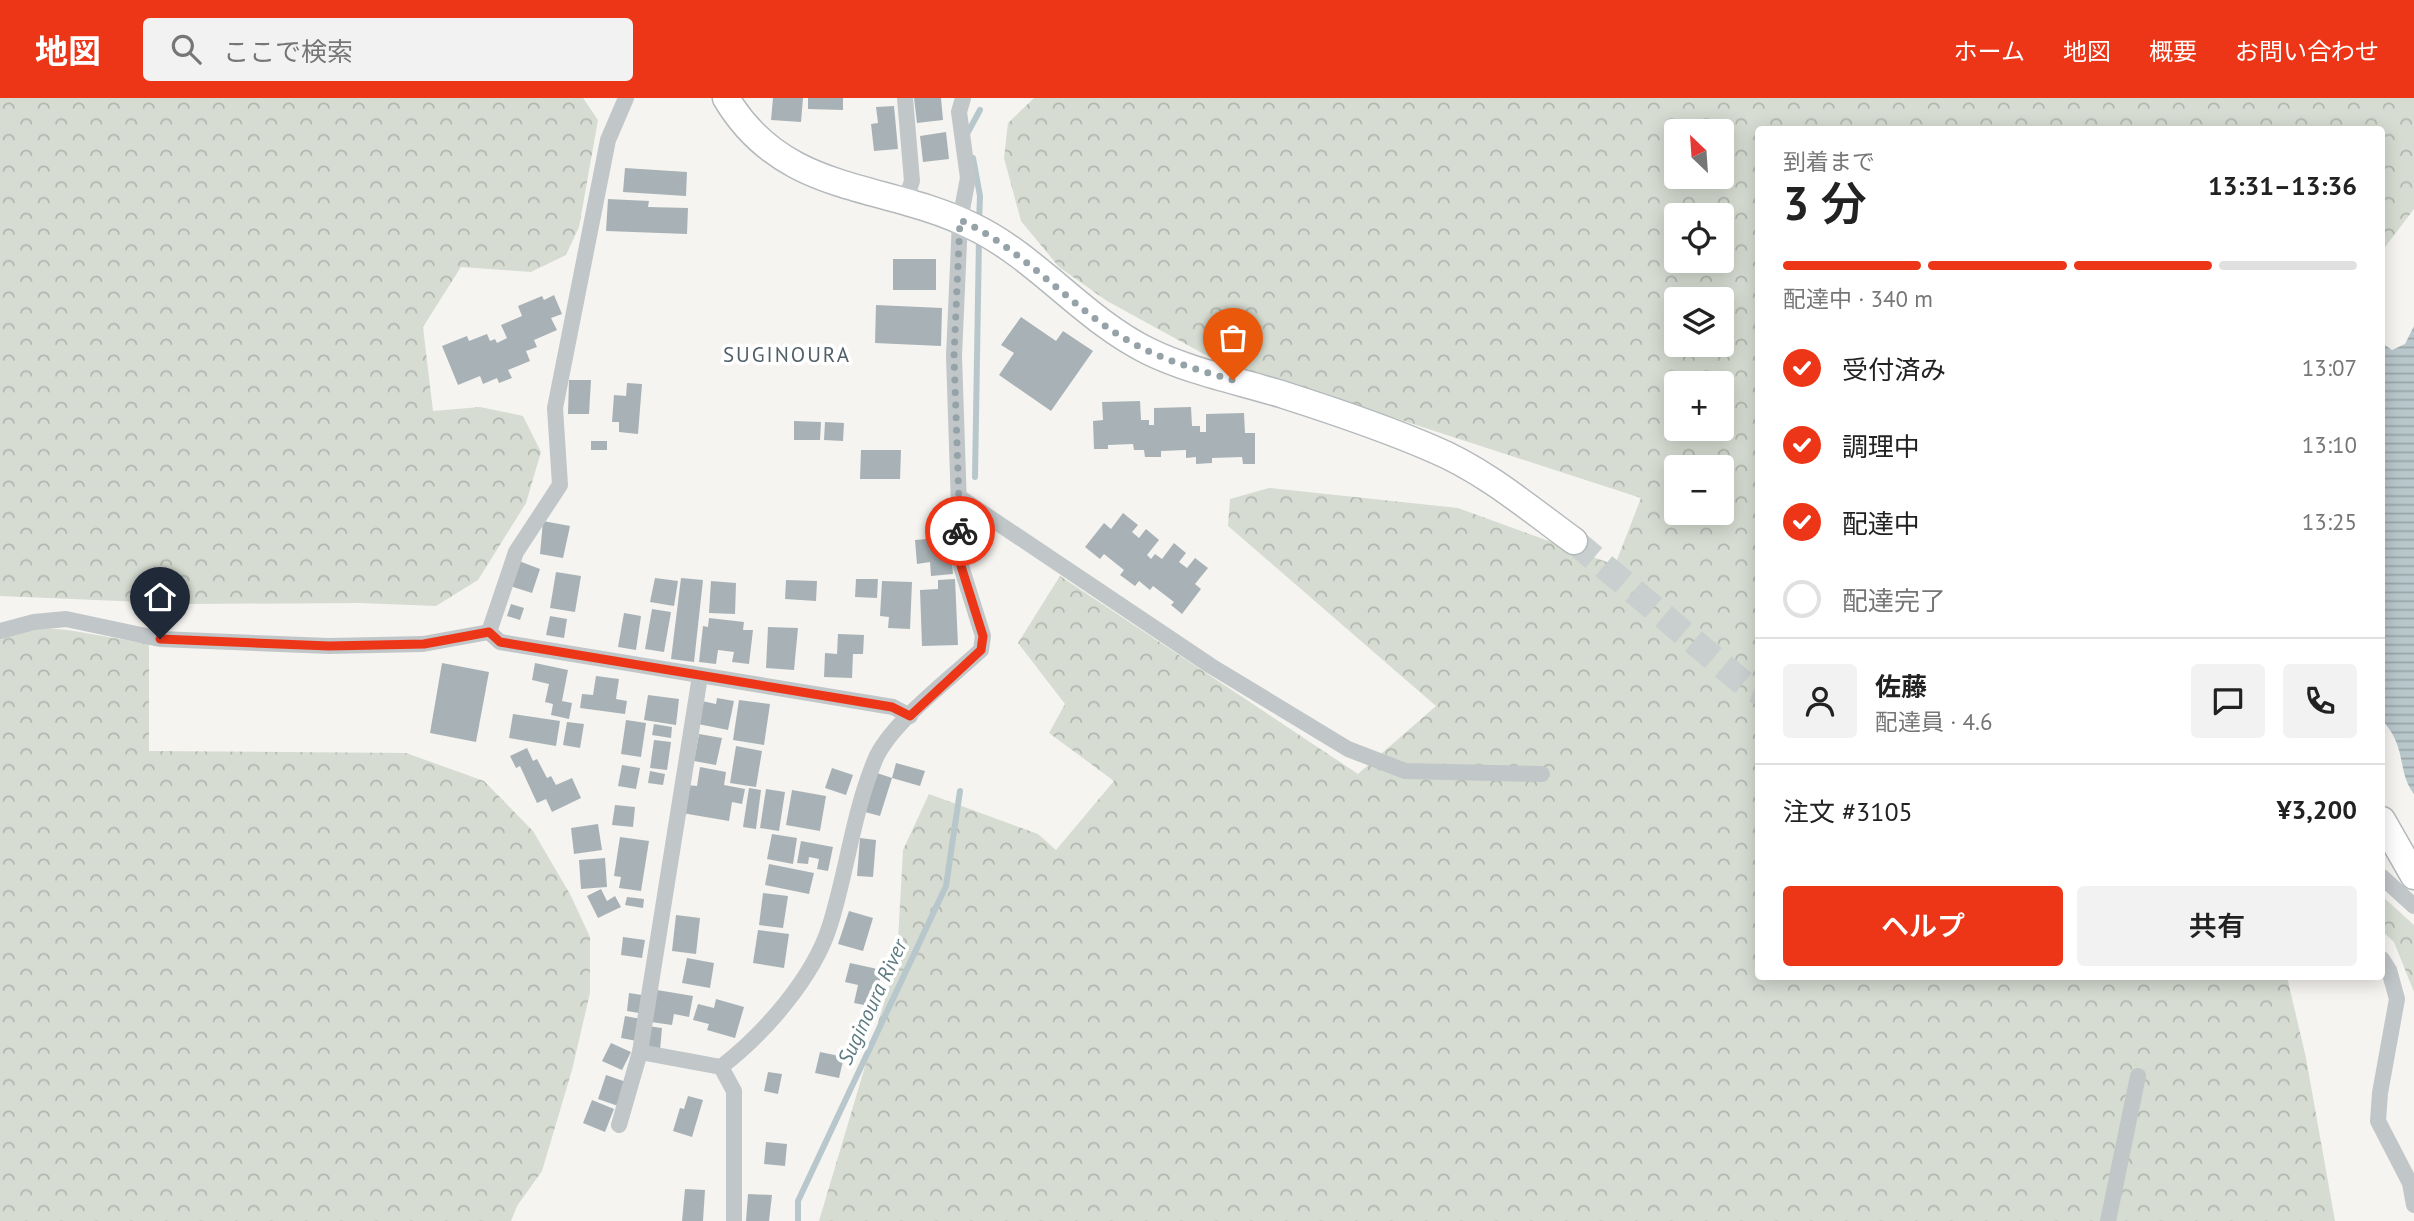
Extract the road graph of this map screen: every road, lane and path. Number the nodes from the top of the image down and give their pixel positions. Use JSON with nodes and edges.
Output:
{"nodes":[{"id":1,"x":626,"y":98,"type":"edge"},
{"id":2,"x":726,"y":98,"type":"edge"},
{"id":3,"x":905,"y":98,"type":"edge"},
{"id":4,"x":963,"y":98,"type":"edge"},
{"id":5,"x":905,"y":202,"type":"junction"},
{"id":6,"x":967,"y":223,"type":"junction"},
{"id":7,"x":959,"y":497,"type":"junction"},
{"id":8,"x":1574,"y":541,"type":"tunnel mouth"},
{"id":9,"x":0,"y":631,"type":"edge"},
{"id":10,"x":489,"y":632,"type":"junction"},
{"id":11,"x":700,"y":676,"type":"junction"},
{"id":12,"x":910,"y":716,"type":"junction"},
{"id":13,"x":1542,"y":774,"type":"dead end"},
{"id":14,"x":2385,"y":825,"type":"edge"},
{"id":15,"x":2414,"y":876,"type":"edge"},
{"id":16,"x":2385,"y":880,"type":"edge"},
{"id":17,"x":2414,"y":906,"type":"edge"},
{"id":18,"x":2385,"y":964,"type":"edge"},
{"id":19,"x":640,"y":1052,"type":"junction"},
{"id":20,"x":721,"y":1067,"type":"junction"},
{"id":21,"x":2138,"y":1076,"type":"dead end"},
{"id":22,"x":620,"y":1125,"type":"dead end"},
{"id":23,"x":2414,"y":1205,"type":"edge"},
{"id":24,"x":734,"y":1221,"type":"edge"},
{"id":25,"x":2108,"y":1221,"type":"edge"}],
"edges":[{"from":1,"to":10,"type":"street"},
{"from":2,"to":5,"type":"main road"},
{"from":3,"to":5,"type":"street"},
{"from":4,"to":6,"type":"street"},
{"from":5,"to":6,"type":"main road"},
{"from":6,"to":7,"type":"street"},
{"from":6,"to":8,"type":"main road"},
{"from":7,"to":12,"type":"street"},
{"from":7,"to":13,"type":"street"},
{"from":9,"to":10,"type":"street"},
{"from":10,"to":11,"type":"street"},
{"from":11,"to":12,"type":"street"},
{"from":11,"to":19,"type":"street"},
{"from":12,"to":20,"type":"street"},
{"from":14,"to":15,"type":"main road"},
{"from":16,"to":17,"type":"street"},
{"from":18,"to":23,"type":"street"},
{"from":19,"to":20,"type":"street"},
{"from":19,"to":22,"type":"street"},
{"from":20,"to":24,"type":"street"},
{"from":21,"to":25,"type":"street"}]}
